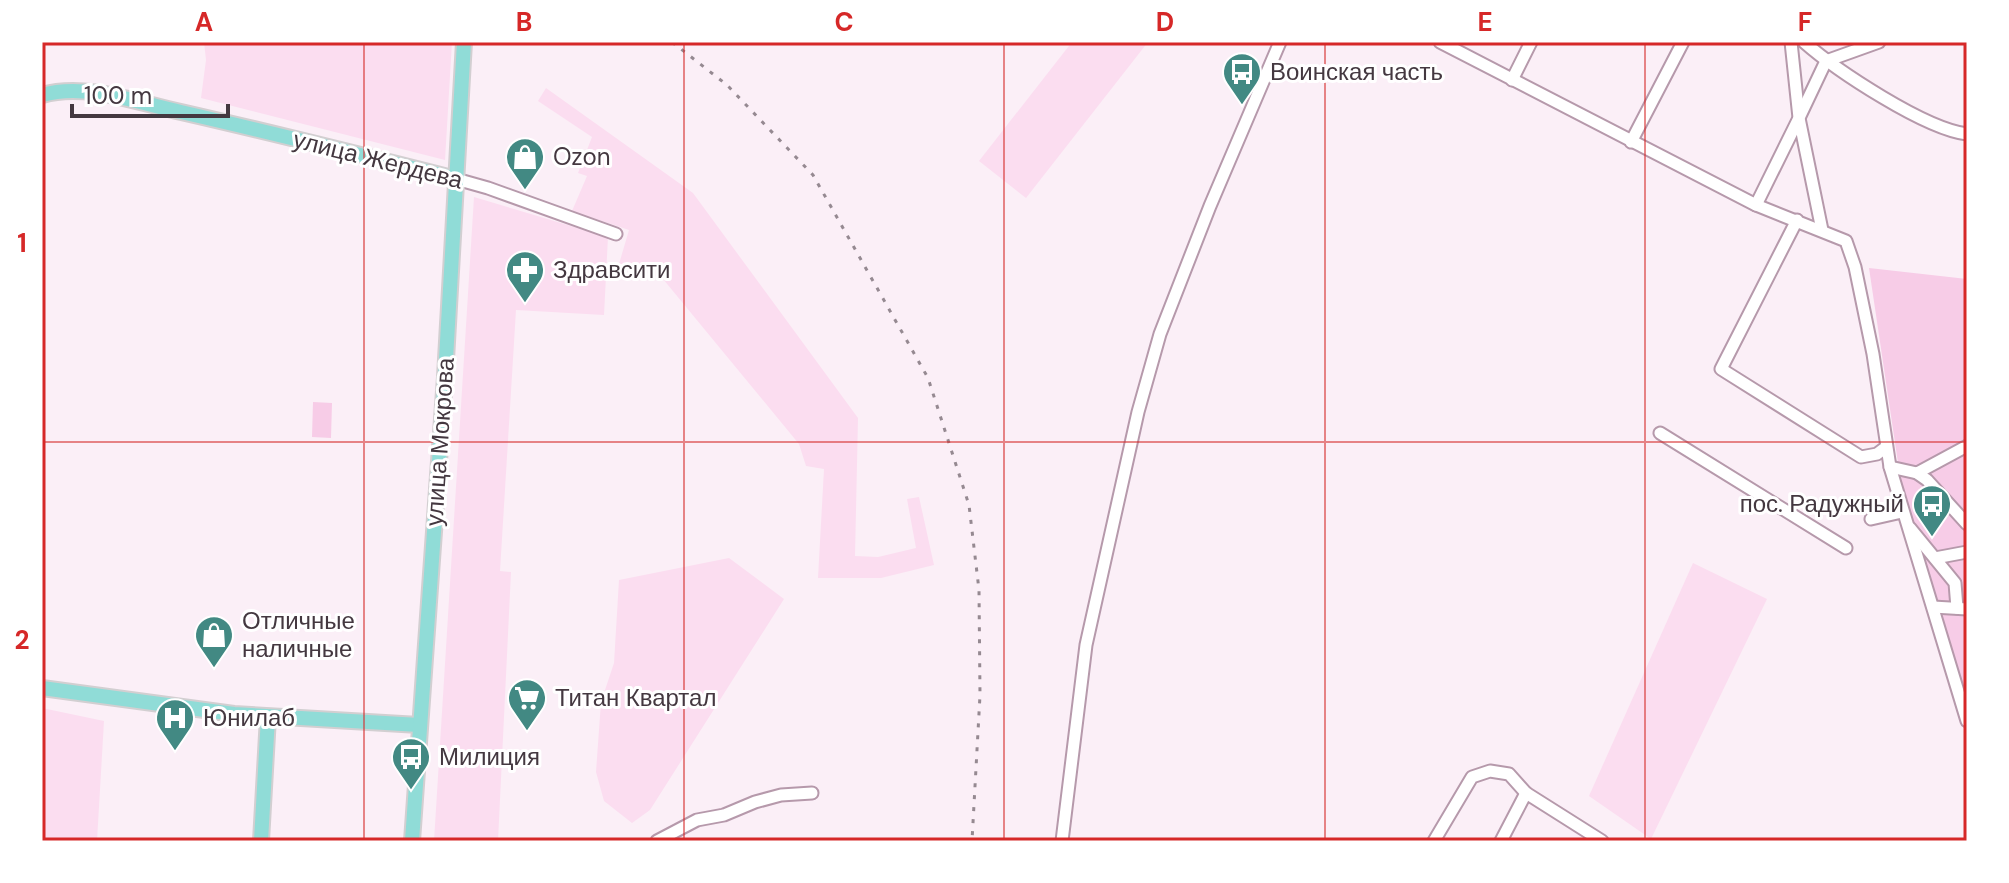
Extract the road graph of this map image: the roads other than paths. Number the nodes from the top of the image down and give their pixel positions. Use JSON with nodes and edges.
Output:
{"nodes":[{"id":1,"x":464,"y":42,"type":"edge"},
{"id":2,"x":1280,"y":42,"type":"edge"},
{"id":3,"x":1440,"y":42,"type":"edge"},
{"id":4,"x":1531,"y":42,"type":"edge"},
{"id":5,"x":1683,"y":42,"type":"edge"},
{"id":6,"x":1791,"y":42,"type":"edge"},
{"id":7,"x":1804,"y":42,"type":"edge"},
{"id":8,"x":1879,"y":42,"type":"edge"},
{"id":9,"x":1826,"y":61,"type":"junction"},
{"id":10,"x":1512,"y":80,"type":"junction"},
{"id":11,"x":42,"y":95,"type":"edge"},
{"id":12,"x":1799,"y":118,"type":"junction"},
{"id":13,"x":1967,"y":134,"type":"edge"},
{"id":14,"x":1631,"y":142,"type":"junction"},
{"id":15,"x":456,"y":179,"type":"junction"},
{"id":16,"x":1756,"y":205,"type":"junction"},
{"id":17,"x":1797,"y":220,"type":"junction"},
{"id":18,"x":1822,"y":230,"type":"junction"},
{"id":19,"x":616,"y":234,"type":"dead end"},
{"id":20,"x":1660,"y":433,"type":"dead end"},
{"id":21,"x":1967,"y":446,"type":"edge"},
{"id":22,"x":1885,"y":448,"type":"junction"},
{"id":23,"x":1890,"y":467,"type":"junction"},
{"id":24,"x":1917,"y":473,"type":"junction"},
{"id":25,"x":1904,"y":518,"type":"junction"},
{"id":26,"x":1871,"y":519,"type":"dead end"},
{"id":27,"x":1967,"y":524,"type":"edge"},
{"id":28,"x":1846,"y":548,"type":"dead end"},
{"id":29,"x":1967,"y":552,"type":"edge"},
{"id":30,"x":1935,"y":558,"type":"junction"},
{"id":31,"x":1933,"y":607,"type":"junction"},
{"id":32,"x":1962,"y":608,"type":"edge"},
{"id":33,"x":42,"y":688,"type":"edge"},
{"id":34,"x":268,"y":717,"type":"junction"},
{"id":35,"x":1967,"y":721,"type":"edge"},
{"id":36,"x":419,"y":725,"type":"junction"},
{"id":37,"x":812,"y":793,"type":"dead end"},
{"id":38,"x":1526,"y":793,"type":"junction"},
{"id":39,"x":261,"y":841,"type":"edge"},
{"id":40,"x":412,"y":841,"type":"edge"},
{"id":41,"x":657,"y":841,"type":"edge"},
{"id":42,"x":1062,"y":841,"type":"edge"},
{"id":43,"x":1434,"y":841,"type":"edge"},
{"id":44,"x":1501,"y":841,"type":"edge"},
{"id":45,"x":1602,"y":841,"type":"edge"}],
"edges":[{"from":1,"to":15,"type":"main road","name":"улица Мокрова"},
{"from":2,"to":42,"type":"street"},
{"from":3,"to":10,"type":"street"},
{"from":4,"to":10,"type":"street"},
{"from":5,"to":14,"type":"street"},
{"from":6,"to":12,"type":"street"},
{"from":7,"to":9,"type":"street"},
{"from":8,"to":9,"type":"street"},
{"from":9,"to":12,"type":"street"},
{"from":9,"to":13,"type":"street"},
{"from":10,"to":14,"type":"street"},
{"from":11,"to":15,"type":"main road","name":"улица Жердева"},
{"from":12,"to":16,"type":"street"},
{"from":12,"to":18,"type":"street"},
{"from":14,"to":16,"type":"street"},
{"from":15,"to":19,"type":"street","name":"улица Жердева"},
{"from":15,"to":36,"type":"main road","name":"улица Мокрова"},
{"from":16,"to":17,"type":"street"},
{"from":17,"to":18,"type":"street"},
{"from":17,"to":22,"type":"street"},
{"from":18,"to":22,"type":"street"},
{"from":20,"to":28,"type":"street"},
{"from":21,"to":24,"type":"street"},
{"from":22,"to":23,"type":"street"},
{"from":23,"to":24,"type":"street"},
{"from":23,"to":25,"type":"street"},
{"from":24,"to":27,"type":"street"},
{"from":25,"to":26,"type":"street"},
{"from":25,"to":30,"type":"street"},
{"from":25,"to":31,"type":"street"},
{"from":29,"to":30,"type":"street"},
{"from":30,"to":32,"type":"street"},
{"from":31,"to":32,"type":"street"},
{"from":31,"to":35,"type":"street"},
{"from":33,"to":34,"type":"main road"},
{"from":34,"to":36,"type":"main road"},
{"from":34,"to":39,"type":"main road"},
{"from":36,"to":40,"type":"main road","name":"улица Мокрова"},
{"from":37,"to":41,"type":"street"},
{"from":38,"to":43,"type":"street"},
{"from":38,"to":44,"type":"street"},
{"from":38,"to":45,"type":"street"}]}
